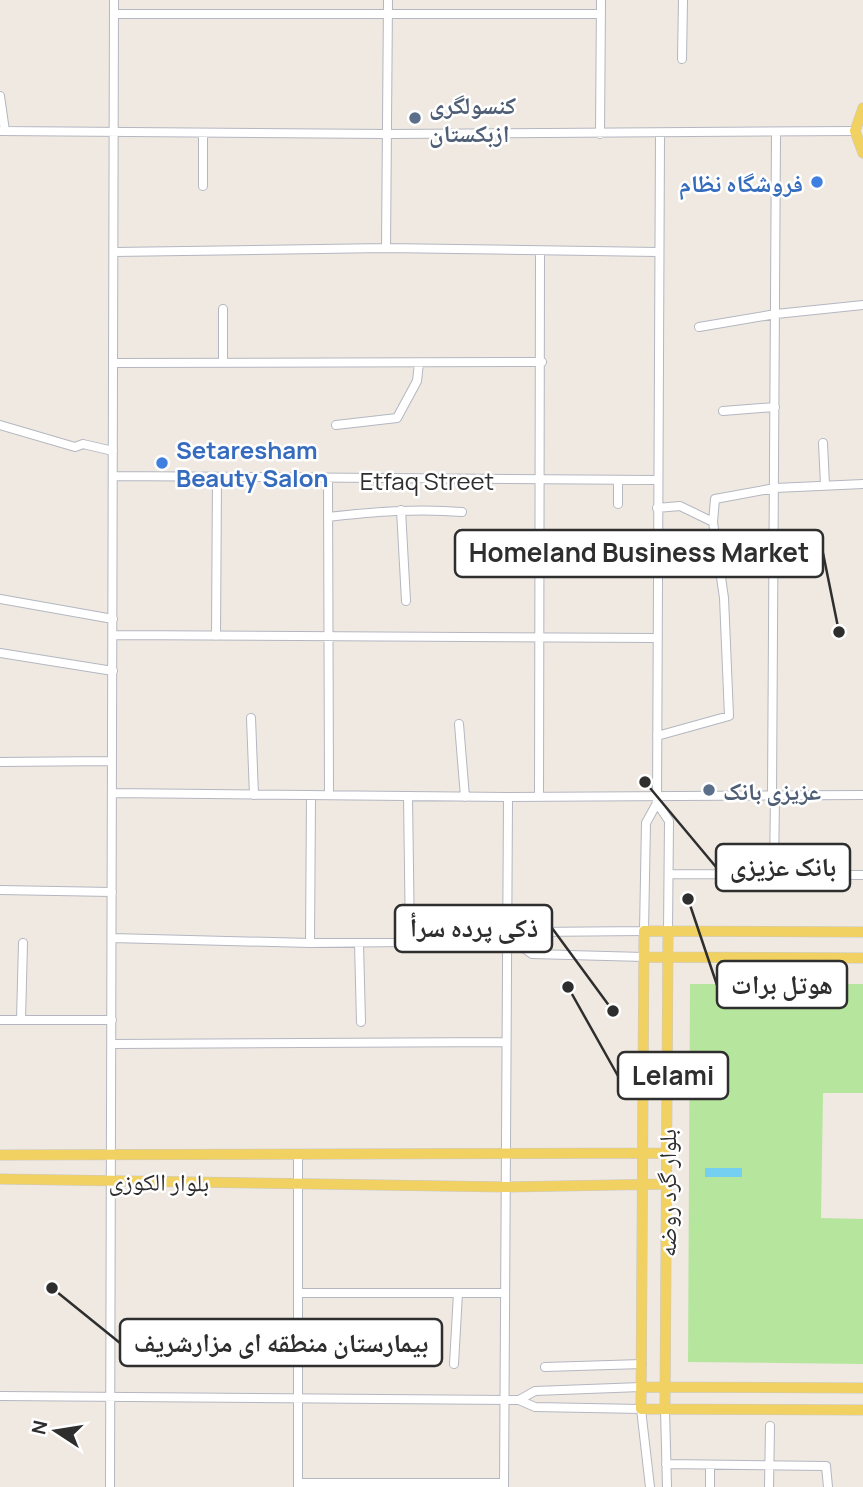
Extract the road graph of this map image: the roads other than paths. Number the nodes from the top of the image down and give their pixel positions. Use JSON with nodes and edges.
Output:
{"nodes":[{"id":1,"x":114,"y":0,"type":"edge"},
{"id":2,"x":388,"y":0,"type":"edge"},
{"id":3,"x":601,"y":0,"type":"edge"},
{"id":4,"x":683,"y":0,"type":"edge"},
{"id":5,"x":388,"y":13,"type":"junction"},
{"id":6,"x":601,"y":14,"type":"junction"},
{"id":7,"x":114,"y":15,"type":"junction"},
{"id":8,"x":682,"y":59,"type":"dead end"},
{"id":9,"x":0,"y":96,"type":"edge"},
{"id":10,"x":863,"y":108,"type":"edge"},
{"id":11,"x":3,"y":131,"type":"edge"},
{"id":12,"x":855,"y":131,"type":"junction"},
{"id":13,"x":114,"y":132,"type":"junction"},
{"id":14,"x":203,"y":133,"type":"junction"},
{"id":15,"x":776,"y":133,"type":"junction"},
{"id":16,"x":387,"y":134,"type":"junction"},
{"id":17,"x":600,"y":134,"type":"junction"},
{"id":18,"x":660,"y":134,"type":"junction"},
{"id":19,"x":863,"y":153,"type":"edge"},
{"id":20,"x":203,"y":186,"type":"dead end"},
{"id":21,"x":386,"y":248,"type":"junction"},
{"id":22,"x":540,"y":251,"type":"junction"},
{"id":23,"x":114,"y":252,"type":"junction"},
{"id":24,"x":658,"y":252,"type":"junction"},
{"id":25,"x":863,"y":305,"type":"edge"},
{"id":26,"x":223,"y":309,"type":"dead end"},
{"id":27,"x":776,"y":314,"type":"junction"},
{"id":28,"x":699,"y":327,"type":"dead end"},
{"id":29,"x":542,"y":362,"type":"junction"},
{"id":30,"x":113,"y":363,"type":"junction"},
{"id":31,"x":223,"y":363,"type":"junction"},
{"id":32,"x":419,"y":363,"type":"junction"},
{"id":33,"x":775,"y":407,"type":"junction"},
{"id":34,"x":723,"y":411,"type":"dead end"},
{"id":35,"x":0,"y":425,"type":"edge"},
{"id":36,"x":336,"y":425,"type":"dead end"},
{"id":37,"x":823,"y":443,"type":"dead end"},
{"id":38,"x":113,"y":451,"type":"junction"},
{"id":39,"x":114,"y":476,"type":"junction"},
{"id":40,"x":217,"y":478,"type":"junction"},
{"id":41,"x":328,"y":480,"type":"junction"},
{"id":42,"x":540,"y":480,"type":"junction"},
{"id":43,"x":618,"y":480,"type":"junction"},
{"id":44,"x":657,"y":480,"type":"junction"},
{"id":45,"x":863,"y":484,"type":"edge"},
{"id":46,"x":825,"y":485,"type":"junction"},
{"id":47,"x":775,"y":488,"type":"junction"},
{"id":48,"x":618,"y":504,"type":"dead end"},
{"id":49,"x":657,"y":508,"type":"junction"},
{"id":50,"x":401,"y":510,"type":"junction"},
{"id":51,"x":462,"y":512,"type":"dead end"},
{"id":52,"x":328,"y":517,"type":"junction"},
{"id":53,"x":713,"y":522,"type":"junction"},
{"id":54,"x":0,"y":599,"type":"edge"},
{"id":55,"x":406,"y":601,"type":"dead end"},
{"id":56,"x":113,"y":619,"type":"junction"},
{"id":57,"x":113,"y":635,"type":"junction"},
{"id":58,"x":216,"y":636,"type":"junction"},
{"id":59,"x":538,"y":636,"type":"junction"},
{"id":60,"x":329,"y":638,"type":"junction"},
{"id":61,"x":656,"y":638,"type":"junction"},
{"id":62,"x":0,"y":653,"type":"edge"},
{"id":63,"x":113,"y":671,"type":"junction"},
{"id":64,"x":251,"y":718,"type":"dead end"},
{"id":65,"x":459,"y":724,"type":"dead end"},
{"id":66,"x":657,"y":736,"type":"junction"},
{"id":67,"x":113,"y":761,"type":"junction"},
{"id":68,"x":0,"y":762,"type":"edge"},
{"id":69,"x":112,"y":793,"type":"junction"},
{"id":70,"x":254,"y":794,"type":"junction"},
{"id":71,"x":311,"y":795,"type":"junction"},
{"id":72,"x":329,"y":795,"type":"junction"},
{"id":73,"x":774,"y":795,"type":"junction"},
{"id":74,"x":863,"y":795,"type":"edge"},
{"id":75,"x":408,"y":796,"type":"junction"},
{"id":76,"x":539,"y":796,"type":"junction"},
{"id":77,"x":465,"y":797,"type":"junction"},
{"id":78,"x":508,"y":797,"type":"junction"},
{"id":79,"x":657,"y":800,"type":"junction"},
{"id":80,"x":669,"y":873,"type":"junction"},
{"id":81,"x":774,"y":874,"type":"junction"},
{"id":82,"x":863,"y":875,"type":"edge"},
{"id":83,"x":0,"y":890,"type":"edge"},
{"id":84,"x":112,"y":892,"type":"junction"},
{"id":85,"x":644,"y":931,"type":"junction"},
{"id":86,"x":668,"y":931,"type":"junction"},
{"id":87,"x":863,"y":932,"type":"edge"},
{"id":88,"x":112,"y":938,"type":"junction"},
{"id":89,"x":410,"y":942,"type":"junction"},
{"id":90,"x":511,"y":942,"type":"junction"},
{"id":91,"x":23,"y":943,"type":"dead end"},
{"id":92,"x":310,"y":943,"type":"junction"},
{"id":93,"x":359,"y":943,"type":"junction"},
{"id":94,"x":644,"y":957,"type":"junction"},
{"id":95,"x":668,"y":957,"type":"junction"},
{"id":96,"x":863,"y":958,"type":"edge"},
{"id":97,"x":0,"y":1020,"type":"edge"},
{"id":98,"x":21,"y":1020,"type":"junction"},
{"id":99,"x":112,"y":1020,"type":"junction"},
{"id":100,"x":361,"y":1022,"type":"dead end"},
{"id":101,"x":505,"y":1042,"type":"junction"},
{"id":102,"x":112,"y":1044,"type":"junction"},
{"id":103,"x":643,"y":1153,"type":"junction"},
{"id":104,"x":666,"y":1153,"type":"junction"},
{"id":105,"x":298,"y":1154,"type":"junction"},
{"id":106,"x":507,"y":1154,"type":"junction"},
{"id":107,"x":0,"y":1155,"type":"edge"},
{"id":108,"x":110,"y":1156,"type":"junction"},
{"id":109,"x":0,"y":1179,"type":"edge"},
{"id":110,"x":109,"y":1180,"type":"junction"},
{"id":111,"x":299,"y":1183,"type":"junction"},
{"id":112,"x":666,"y":1184,"type":"junction"},
{"id":113,"x":643,"y":1185,"type":"junction"},
{"id":114,"x":506,"y":1187,"type":"junction"},
{"id":115,"x":299,"y":1293,"type":"junction"},
{"id":116,"x":458,"y":1293,"type":"junction"},
{"id":117,"x":505,"y":1293,"type":"junction"},
{"id":118,"x":454,"y":1364,"type":"dead end"},
{"id":119,"x":642,"y":1364,"type":"junction"},
{"id":120,"x":545,"y":1367,"type":"dead end"},
{"id":121,"x":641,"y":1387,"type":"junction"},
{"id":122,"x":665,"y":1388,"type":"junction"},
{"id":123,"x":863,"y":1388,"type":"edge"},
{"id":124,"x":0,"y":1396,"type":"edge"},
{"id":125,"x":109,"y":1397,"type":"junction"},
{"id":126,"x":299,"y":1397,"type":"junction"},
{"id":127,"x":504,"y":1399,"type":"junction"},
{"id":128,"x":519,"y":1400,"type":"junction"},
{"id":129,"x":641,"y":1409,"type":"junction"},
{"id":130,"x":665,"y":1409,"type":"junction"},
{"id":131,"x":863,"y":1410,"type":"edge"},
{"id":132,"x":771,"y":1426,"type":"dead end"},
{"id":133,"x":666,"y":1464,"type":"junction"},
{"id":134,"x":710,"y":1465,"type":"junction"},
{"id":135,"x":769,"y":1466,"type":"junction"},
{"id":136,"x":298,"y":1485,"type":"edge"},
{"id":137,"x":475,"y":1485,"type":"edge"},
{"id":138,"x":504,"y":1485,"type":"edge"},
{"id":139,"x":110,"y":1487,"type":"edge"},
{"id":140,"x":650,"y":1487,"type":"edge"},
{"id":141,"x":667,"y":1487,"type":"edge"},
{"id":142,"x":710,"y":1487,"type":"edge"},
{"id":143,"x":769,"y":1487,"type":"edge"},
{"id":144,"x":828,"y":1487,"type":"edge"}],
"edges":[{"from":1,"to":7,"type":"street"},
{"from":2,"to":5,"type":"street"},
{"from":3,"to":6,"type":"street"},
{"from":4,"to":8,"type":"street"},
{"from":5,"to":6,"type":"street"},
{"from":5,"to":7,"type":"street"},
{"from":5,"to":16,"type":"street"},
{"from":6,"to":17,"type":"street"},
{"from":7,"to":13,"type":"street"},
{"from":9,"to":11,"type":"street"},
{"from":10,"to":12,"type":"main road"},
{"from":11,"to":13,"type":"street"},
{"from":12,"to":15,"type":"street"},
{"from":12,"to":19,"type":"main road"},
{"from":13,"to":14,"type":"street"},
{"from":13,"to":23,"type":"street"},
{"from":14,"to":16,"type":"street"},
{"from":14,"to":20,"type":"street"},
{"from":15,"to":18,"type":"street"},
{"from":15,"to":27,"type":"street"},
{"from":16,"to":17,"type":"street"},
{"from":16,"to":21,"type":"street"},
{"from":17,"to":18,"type":"street"},
{"from":18,"to":24,"type":"street"},
{"from":21,"to":22,"type":"street"},
{"from":21,"to":23,"type":"street"},
{"from":22,"to":24,"type":"street"},
{"from":22,"to":29,"type":"street"},
{"from":23,"to":30,"type":"street"},
{"from":24,"to":44,"type":"street"},
{"from":25,"to":27,"type":"street"},
{"from":26,"to":31,"type":"street"},
{"from":27,"to":28,"type":"street"},
{"from":27,"to":33,"type":"street"},
{"from":29,"to":32,"type":"street"},
{"from":29,"to":42,"type":"street"},
{"from":30,"to":31,"type":"street"},
{"from":30,"to":38,"type":"street"},
{"from":31,"to":32,"type":"street"},
{"from":32,"to":36,"type":"street"},
{"from":33,"to":34,"type":"street"},
{"from":33,"to":47,"type":"street"},
{"from":35,"to":38,"type":"street"},
{"from":37,"to":46,"type":"street"},
{"from":38,"to":39,"type":"street"},
{"from":39,"to":40,"type":"street","name":"Etfaq Street"},
{"from":39,"to":56,"type":"street"},
{"from":40,"to":41,"type":"street","name":"Etfaq Street"},
{"from":40,"to":58,"type":"street"},
{"from":41,"to":42,"type":"street","name":"Etfaq Street"},
{"from":41,"to":52,"type":"street"},
{"from":42,"to":43,"type":"street","name":"Etfaq Street"},
{"from":42,"to":59,"type":"street"},
{"from":43,"to":44,"type":"street","name":"Etfaq Street"},
{"from":43,"to":48,"type":"street"},
{"from":44,"to":49,"type":"street"},
{"from":45,"to":46,"type":"street"},
{"from":46,"to":47,"type":"street"},
{"from":47,"to":53,"type":"street"},
{"from":47,"to":73,"type":"street"},
{"from":49,"to":53,"type":"street"},
{"from":49,"to":61,"type":"street"},
{"from":50,"to":51,"type":"street"},
{"from":50,"to":52,"type":"street"},
{"from":50,"to":55,"type":"street"},
{"from":52,"to":60,"type":"street"},
{"from":53,"to":66,"type":"street"},
{"from":54,"to":56,"type":"street"},
{"from":56,"to":57,"type":"street"},
{"from":57,"to":58,"type":"street"},
{"from":57,"to":63,"type":"street"},
{"from":58,"to":60,"type":"street"},
{"from":59,"to":60,"type":"street"},
{"from":59,"to":61,"type":"street"},
{"from":59,"to":76,"type":"street"},
{"from":60,"to":72,"type":"street"},
{"from":61,"to":66,"type":"street"},
{"from":62,"to":63,"type":"street"},
{"from":63,"to":67,"type":"street"},
{"from":64,"to":70,"type":"street"},
{"from":65,"to":77,"type":"street"},
{"from":66,"to":79,"type":"street"},
{"from":67,"to":68,"type":"street"},
{"from":67,"to":69,"type":"street"},
{"from":69,"to":70,"type":"street"},
{"from":69,"to":84,"type":"street"},
{"from":70,"to":71,"type":"street"},
{"from":71,"to":72,"type":"street"},
{"from":71,"to":92,"type":"street"},
{"from":72,"to":75,"type":"street"},
{"from":73,"to":74,"type":"street"},
{"from":73,"to":79,"type":"street"},
{"from":73,"to":81,"type":"street"},
{"from":75,"to":77,"type":"street"},
{"from":75,"to":89,"type":"street"},
{"from":76,"to":78,"type":"street"},
{"from":76,"to":79,"type":"street"},
{"from":77,"to":78,"type":"street"},
{"from":78,"to":90,"type":"street"},
{"from":79,"to":80,"type":"street"},
{"from":79,"to":85,"type":"street"},
{"from":80,"to":81,"type":"street"},
{"from":80,"to":86,"type":"street"},
{"from":81,"to":82,"type":"street"},
{"from":83,"to":84,"type":"street"},
{"from":84,"to":88,"type":"street"},
{"from":85,"to":86,"type":"main road"},
{"from":85,"to":90,"type":"street"},
{"from":85,"to":94,"type":"main road","name":"بلوار گرد روضه"},
{"from":86,"to":87,"type":"main road"},
{"from":86,"to":95,"type":"main road","name":"بلوار گرد روضه"},
{"from":88,"to":92,"type":"street"},
{"from":88,"to":99,"type":"street"},
{"from":89,"to":90,"type":"street"},
{"from":89,"to":93,"type":"street"},
{"from":90,"to":94,"type":"street"},
{"from":90,"to":101,"type":"street"},
{"from":91,"to":98,"type":"street"},
{"from":92,"to":93,"type":"street"},
{"from":93,"to":100,"type":"street"},
{"from":94,"to":95,"type":"main road"},
{"from":94,"to":103,"type":"main road","name":"بلوار گرد روضه"},
{"from":95,"to":96,"type":"main road"},
{"from":95,"to":104,"type":"main road","name":"بلوار گرد روضه"},
{"from":97,"to":98,"type":"street"},
{"from":98,"to":99,"type":"street"},
{"from":99,"to":102,"type":"street"},
{"from":101,"to":102,"type":"street"},
{"from":101,"to":106,"type":"street"},
{"from":102,"to":108,"type":"street"},
{"from":103,"to":104,"type":"main road","name":"بلوار الکوزی"},
{"from":103,"to":106,"type":"main road","name":"بلوار الکوزی"},
{"from":103,"to":113,"type":"main road","name":"بلوار گرد روضه"},
{"from":104,"to":112,"type":"main road","name":"بلوار گرد روضه"},
{"from":105,"to":106,"type":"main road","name":"بلوار الکوزی"},
{"from":105,"to":108,"type":"main road","name":"بلوار الکوزی"},
{"from":105,"to":111,"type":"street"},
{"from":106,"to":114,"type":"street"},
{"from":107,"to":108,"type":"main road","name":"بلوار الکوزی"},
{"from":108,"to":110,"type":"street"},
{"from":109,"to":110,"type":"main road","name":"بلوار الکوزی"},
{"from":110,"to":111,"type":"main road","name":"بلوار الکوزی"},
{"from":110,"to":125,"type":"street"},
{"from":111,"to":114,"type":"main road","name":"بلوار الکوزی"},
{"from":111,"to":115,"type":"street"},
{"from":112,"to":113,"type":"main road","name":"بلوار الکوزی"},
{"from":112,"to":122,"type":"main road","name":"بلوار گرد روضه"},
{"from":113,"to":114,"type":"main road","name":"بلوار الکوزی"},
{"from":113,"to":119,"type":"main road","name":"بلوار گرد روضه"},
{"from":114,"to":117,"type":"street"},
{"from":115,"to":116,"type":"street"},
{"from":115,"to":126,"type":"street"},
{"from":116,"to":117,"type":"street"},
{"from":116,"to":118,"type":"street"},
{"from":117,"to":127,"type":"street"},
{"from":119,"to":120,"type":"street"},
{"from":119,"to":121,"type":"main road","name":"بلوار گرد روضه"},
{"from":121,"to":122,"type":"main road"},
{"from":121,"to":128,"type":"street"},
{"from":121,"to":129,"type":"main road","name":"بلوار گرد روضه"},
{"from":122,"to":123,"type":"main road"},
{"from":122,"to":130,"type":"main road","name":"بلوار گرد روضه"},
{"from":124,"to":125,"type":"street"},
{"from":125,"to":126,"type":"street"},
{"from":125,"to":139,"type":"street"},
{"from":126,"to":127,"type":"street"},
{"from":126,"to":136,"type":"street"},
{"from":127,"to":128,"type":"street"},
{"from":127,"to":138,"type":"street"},
{"from":128,"to":129,"type":"street"},
{"from":129,"to":130,"type":"main road"},
{"from":129,"to":140,"type":"street"},
{"from":130,"to":131,"type":"main road"},
{"from":130,"to":133,"type":"street"},
{"from":132,"to":135,"type":"street"},
{"from":133,"to":134,"type":"street"},
{"from":133,"to":141,"type":"street"},
{"from":134,"to":135,"type":"street"},
{"from":134,"to":142,"type":"street"},
{"from":135,"to":143,"type":"street"},
{"from":135,"to":144,"type":"street"},
{"from":136,"to":137,"type":"street"},
{"from":137,"to":138,"type":"street"}]}
